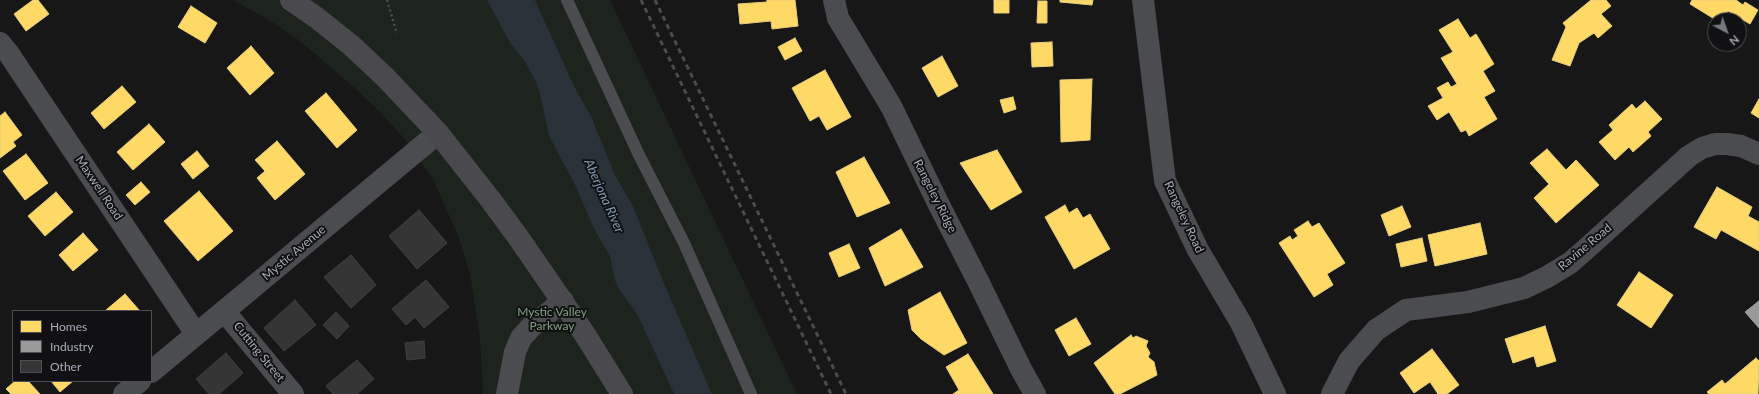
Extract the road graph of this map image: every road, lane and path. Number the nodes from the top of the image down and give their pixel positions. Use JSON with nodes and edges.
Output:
{"nodes":[{"id":1,"x":291,"y":0,"type":"edge"},
{"id":2,"x":387,"y":0,"type":"edge"},
{"id":3,"x":567,"y":0,"type":"edge"},
{"id":4,"x":834,"y":0,"type":"edge"},
{"id":5,"x":1144,"y":0,"type":"edge"},
{"id":6,"x":397,"y":34,"type":"dead end"},
{"id":7,"x":0,"y":43,"type":"edge"},
{"id":8,"x":438,"y":133,"type":"junction"},
{"id":9,"x":1759,"y":154,"type":"edge"},
{"id":10,"x":562,"y":302,"type":"junction"},
{"id":11,"x":224,"y":311,"type":"junction"},
{"id":12,"x":196,"y":334,"type":"junction"},
{"id":13,"x":152,"y":371,"type":"edge"},
{"id":14,"x":139,"y":382,"type":"edge"},
{"id":15,"x":124,"y":394,"type":"edge"},
{"id":16,"x":293,"y":394,"type":"edge"},
{"id":17,"x":507,"y":394,"type":"edge"},
{"id":18,"x":622,"y":394,"type":"edge"},
{"id":19,"x":751,"y":394,"type":"edge"},
{"id":20,"x":1035,"y":394,"type":"edge"},
{"id":21,"x":1275,"y":394,"type":"edge"},
{"id":22,"x":1332,"y":394,"type":"edge"}],
"edges":[{"from":1,"to":8,"type":"main road"},
{"from":2,"to":6,"type":"path"},
{"from":3,"to":19,"type":"lane"},
{"from":4,"to":20,"type":"street","name":"Rangeley Ridge"},
{"from":5,"to":21,"type":"street","name":"Rangeley Road"},
{"from":7,"to":12,"type":"street","name":"Maxwell Road"},
{"from":8,"to":10,"type":"main road"},
{"from":8,"to":11,"type":"street","name":"Mystic Avenue"},
{"from":9,"to":22,"type":"street","name":"Ravine Road"},
{"from":10,"to":17,"type":"street"},
{"from":10,"to":18,"type":"main road"},
{"from":11,"to":12,"type":"street","name":"Mystic Avenue"},
{"from":11,"to":16,"type":"street","name":"Cutting Street"},
{"from":12,"to":13,"type":"street","name":"Mystic Avenue"},
{"from":14,"to":15,"type":"street"}]}
